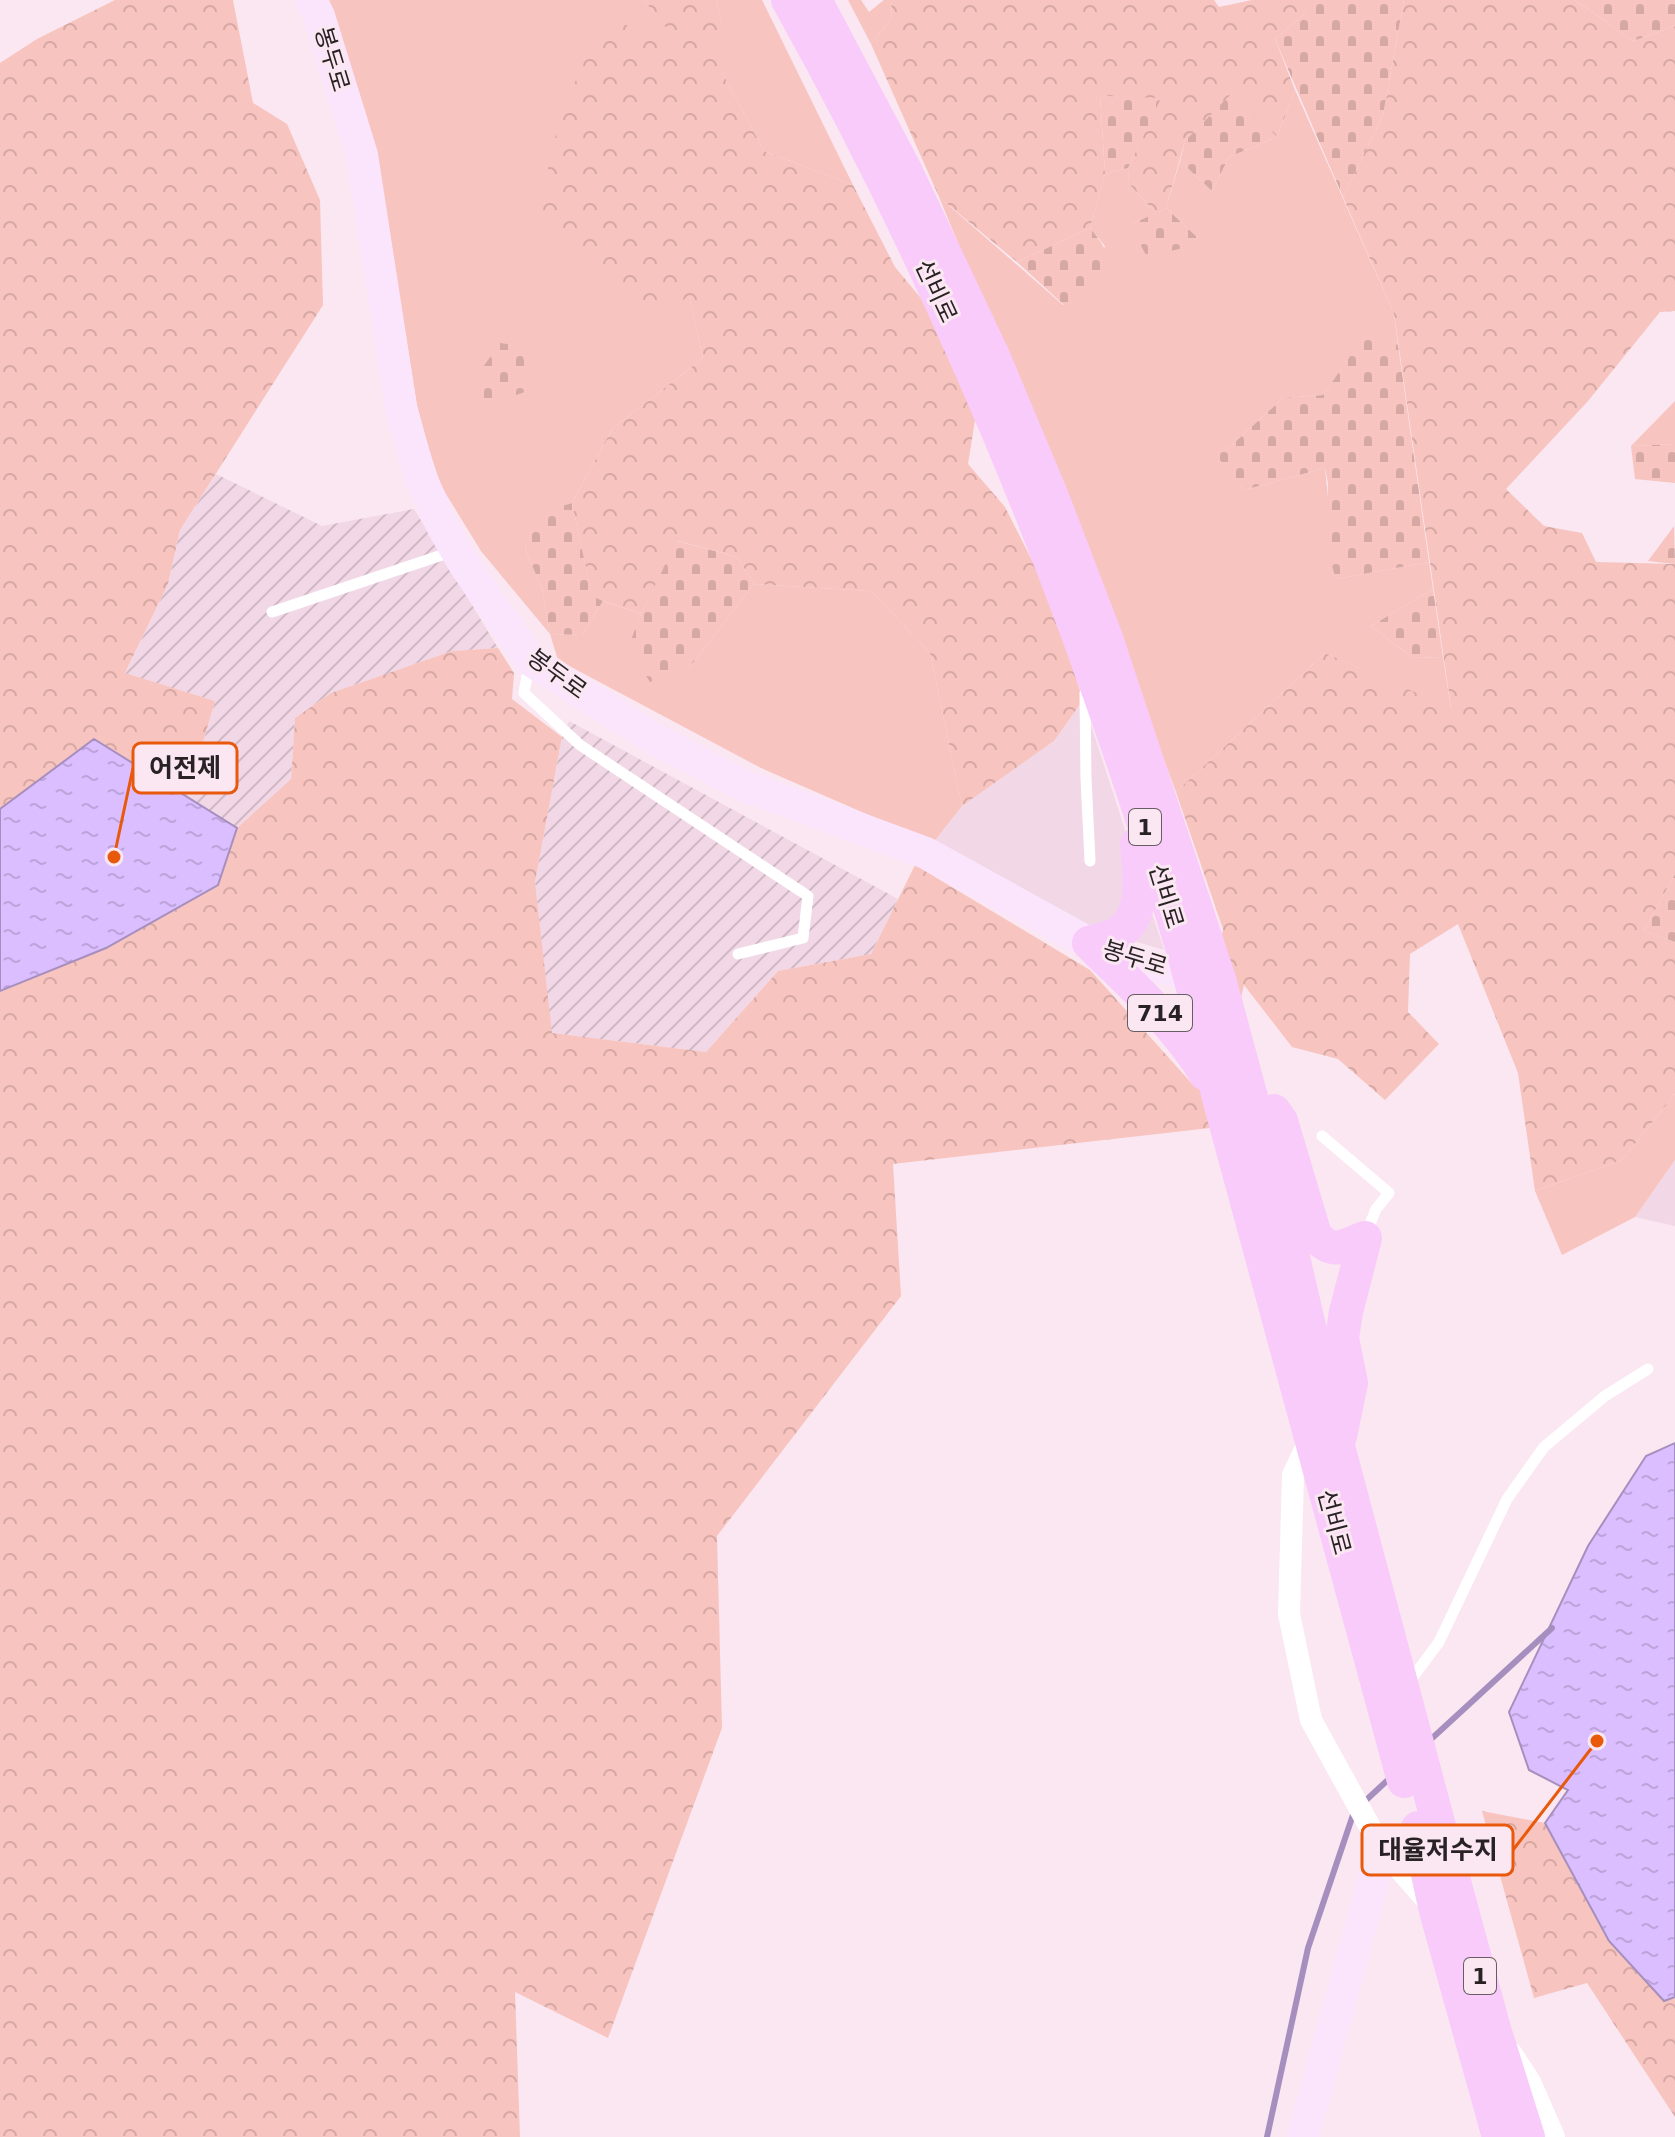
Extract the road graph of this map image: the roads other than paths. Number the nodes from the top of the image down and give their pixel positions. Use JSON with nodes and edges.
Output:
{"nodes":[{"id":1,"x":311,"y":0,"type":"edge"},
{"id":2,"x":788,"y":0,"type":"edge"},
{"id":3,"x":815,"y":0,"type":"edge"},
{"id":4,"x":456,"y":550,"type":"junction"},
{"id":5,"x":272,"y":612,"type":"dead end"},
{"id":6,"x":1085,"y":656,"type":"junction"},
{"id":7,"x":530,"y":660,"type":"junction"},
{"id":8,"x":1128,"y":781,"type":"junction"},
{"id":9,"x":1090,"y":861,"type":"dead end"},
{"id":10,"x":1089,"y":943,"type":"junction"},
{"id":11,"x":738,"y":954,"type":"dead end"},
{"id":12,"x":1204,"y":976,"type":"junction"},
{"id":13,"x":1232,"y":1086,"type":"junction"},
{"id":14,"x":1322,"y":1136,"type":"dead end"},
{"id":15,"x":1365,"y":1238,"type":"junction"},
{"id":16,"x":1648,"y":1369,"type":"dead end"},
{"id":17,"x":1324,"y":1440,"type":"junction"},
{"id":18,"x":1393,"y":1693,"type":"junction"},
{"id":19,"x":1427,"y":1823,"type":"junction"},
{"id":20,"x":1382,"y":1849,"type":"junction"},
{"id":21,"x":1436,"y":1911,"type":"junction"},
{"id":22,"x":1494,"y":2029,"type":"junction"},
{"id":23,"x":1303,"y":2137,"type":"edge"},
{"id":24,"x":1499,"y":2137,"type":"edge"},
{"id":25,"x":1528,"y":2137,"type":"edge"},
{"id":26,"x":1554,"y":2137,"type":"edge"}],
"edges":[{"from":1,"to":4,"type":"main road","name":"봉두로"},
{"from":2,"to":6,"type":"main road","name":"선비로","number":"1"},
{"from":3,"to":12,"type":"main road","name":"선비로","number":"1"},
{"from":4,"to":5,"type":"lane"},
{"from":4,"to":7,"type":"main road","name":"봉두로"},
{"from":6,"to":8,"type":"main road","name":"선비로","number":"1"},
{"from":6,"to":9,"type":"lane"},
{"from":7,"to":10,"type":"main road","name":"봉두로"},
{"from":7,"to":11,"type":"lane"},
{"from":8,"to":10,"type":"main road"},
{"from":8,"to":12,"type":"main road","name":"선비로","number":"1"},
{"from":10,"to":12,"type":"main road","name":"봉두로"},
{"from":10,"to":13,"type":"main road","number":"714"},
{"from":12,"to":13,"type":"main road","name":"선비로","number":"1"},
{"from":13,"to":15,"type":"main road"},
{"from":13,"to":17,"type":"main road","name":"선비로","number":"1"},
{"from":14,"to":15,"type":"lane"},
{"from":15,"to":17,"type":"main road"},
{"from":16,"to":18,"type":"lane"},
{"from":17,"to":18,"type":"main road","name":"선비로","number":"1"},
{"from":17,"to":20,"type":"street"},
{"from":18,"to":19,"type":"main road","number":"1"},
{"from":19,"to":21,"type":"main road","number":"1"},
{"from":19,"to":22,"type":"main road","number":"1"},
{"from":20,"to":21,"type":"street"},
{"from":20,"to":23,"type":"main road"},
{"from":21,"to":24,"type":"main road","number":"1"},
{"from":22,"to":25,"type":"main road","number":"1"},
{"from":22,"to":26,"type":"street"}]}
